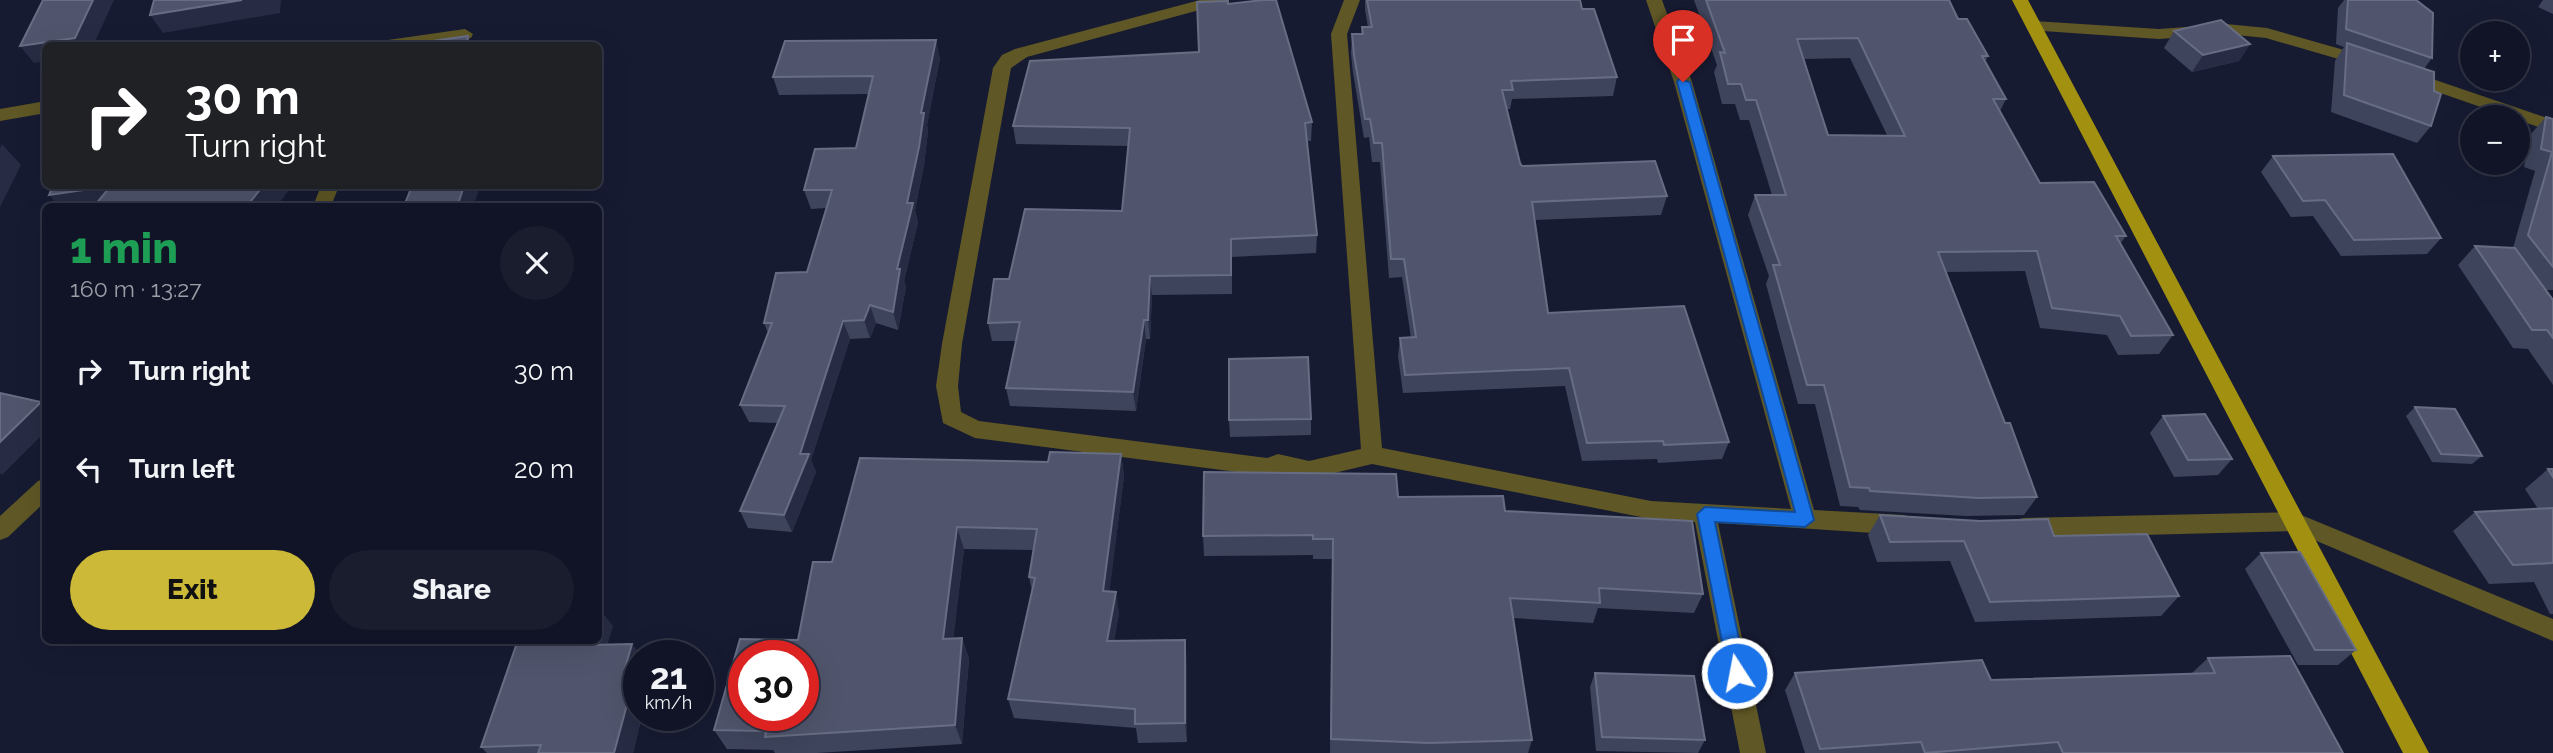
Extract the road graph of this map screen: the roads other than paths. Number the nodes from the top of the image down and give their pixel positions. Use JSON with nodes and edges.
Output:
{"nodes":[{"id":1,"x":1219,"y":0,"type":"edge"},
{"id":2,"x":1352,"y":0,"type":"edge"},
{"id":3,"x":1654,"y":0,"type":"edge"},
{"id":4,"x":2020,"y":0,"type":"edge"},
{"id":5,"x":2034,"y":26,"type":"junction"},
{"id":6,"x":465,"y":34,"type":"edge"},
{"id":7,"x":409,"y":42,"type":"edge"},
{"id":8,"x":42,"y":108,"type":"edge"},
{"id":9,"x":0,"y":116,"type":"edge"},
{"id":10,"x":2553,"y":127,"type":"edge"},
{"id":11,"x":1372,"y":454,"type":"junction"},
{"id":12,"x":42,"y":491,"type":"edge"},
{"id":13,"x":1705,"y":514,"type":"junction"},
{"id":14,"x":1805,"y":520,"type":"junction"},
{"id":15,"x":2294,"y":521,"type":"junction"},
{"id":16,"x":1926,"y":527,"type":"edge"},
{"id":17,"x":2007,"y":528,"type":"edge"},
{"id":18,"x":0,"y":530,"type":"edge"},
{"id":19,"x":2553,"y":630,"type":"edge"},
{"id":20,"x":1753,"y":753,"type":"edge"},
{"id":21,"x":2416,"y":753,"type":"edge"}],
"edges":[{"from":1,"to":11,"type":"street"},
{"from":2,"to":11,"type":"street"},
{"from":3,"to":14,"type":"street"},
{"from":4,"to":5,"type":"main road"},
{"from":5,"to":10,"type":"street"},
{"from":5,"to":15,"type":"main road"},
{"from":6,"to":7,"type":"street"},
{"from":8,"to":9,"type":"street"},
{"from":11,"to":13,"type":"street"},
{"from":12,"to":18,"type":"street"},
{"from":13,"to":14,"type":"street"},
{"from":13,"to":20,"type":"street"},
{"from":14,"to":16,"type":"street"},
{"from":15,"to":17,"type":"street"},
{"from":15,"to":19,"type":"street"},
{"from":15,"to":21,"type":"main road"}]}
